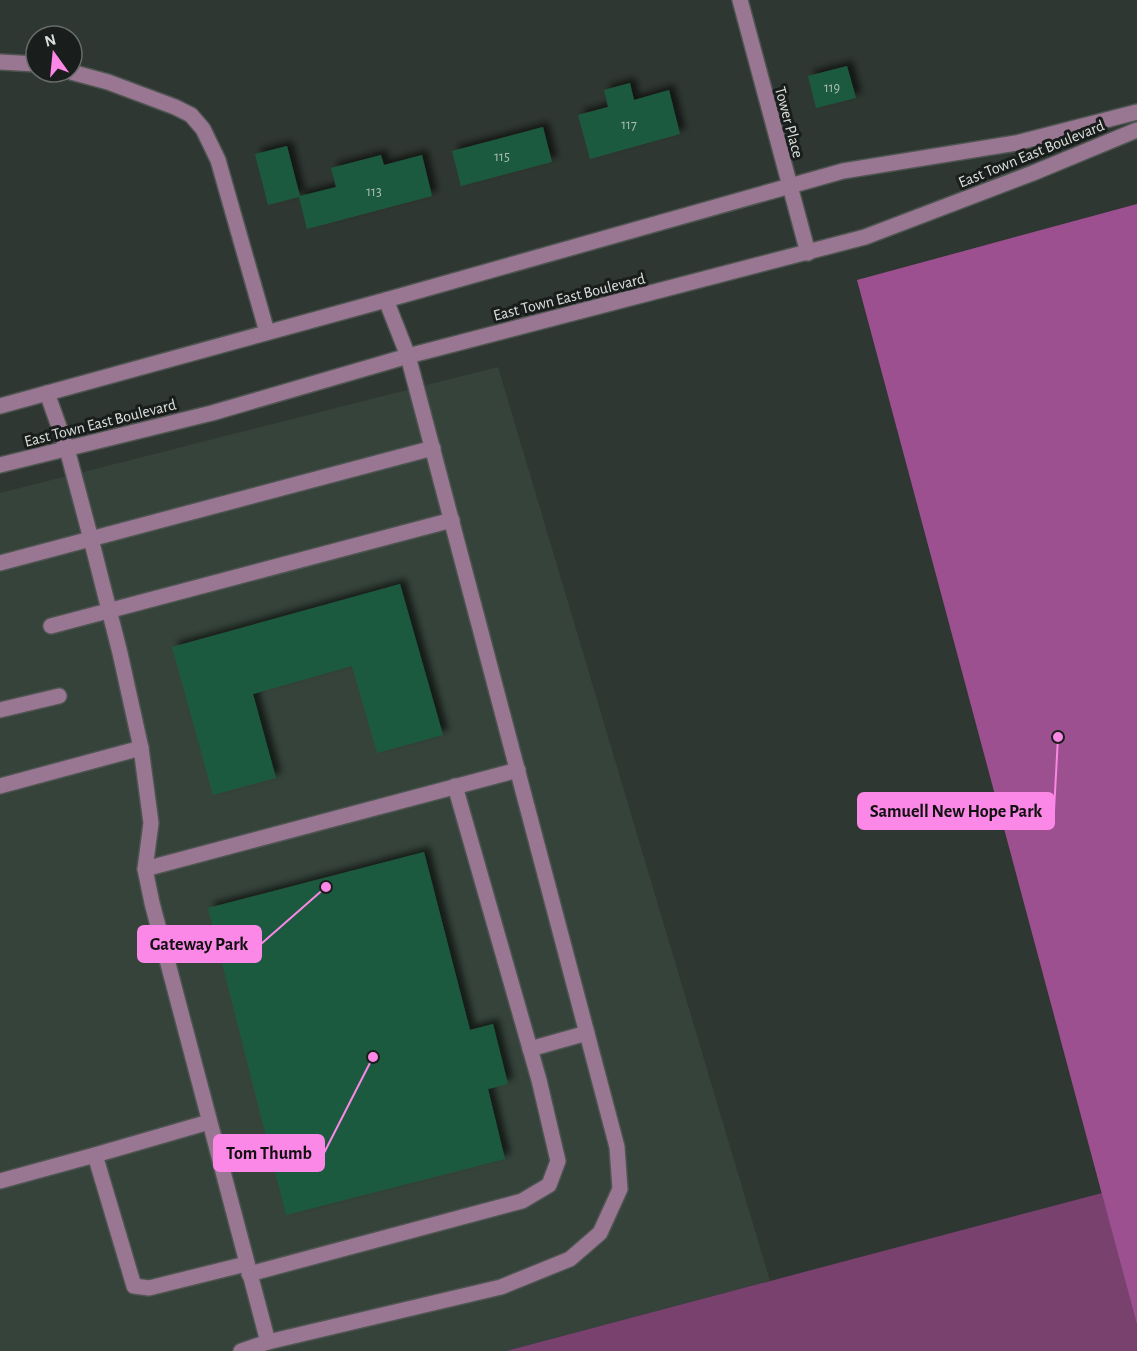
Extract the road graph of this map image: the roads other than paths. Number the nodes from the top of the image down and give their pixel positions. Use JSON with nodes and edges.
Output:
{"nodes":[{"id":1,"x":740,"y":0,"type":"edge"},
{"id":2,"x":0,"y":62,"type":"edge"},
{"id":3,"x":24,"y":63,"type":"edge"},
{"id":4,"x":84,"y":76,"type":"edge"},
{"id":5,"x":1137,"y":112,"type":"edge"},
{"id":6,"x":1137,"y":130,"type":"edge"},
{"id":7,"x":788,"y":185,"type":"junction"},
{"id":8,"x":808,"y":253,"type":"junction"},
{"id":9,"x":386,"y":300,"type":"junction"},
{"id":10,"x":267,"y":332,"type":"junction"},
{"id":11,"x":408,"y":356,"type":"junction"},
{"id":12,"x":47,"y":393,"type":"junction"},
{"id":13,"x":0,"y":406,"type":"edge"},
{"id":14,"x":433,"y":448,"type":"junction"},
{"id":15,"x":67,"y":449,"type":"junction"},
{"id":16,"x":0,"y":465,"type":"edge"},
{"id":17,"x":452,"y":520,"type":"junction"},
{"id":18,"x":91,"y":539,"type":"junction"},
{"id":19,"x":0,"y":563,"type":"edge"},
{"id":20,"x":110,"y":612,"type":"junction"},
{"id":21,"x":51,"y":626,"type":"dead end"},
{"id":22,"x":59,"y":696,"type":"dead end"},
{"id":23,"x":0,"y":710,"type":"edge"},
{"id":24,"x":141,"y":748,"type":"junction"},
{"id":25,"x":518,"y":770,"type":"junction"},
{"id":26,"x":1,"y":782,"type":"edge"},
{"id":27,"x":455,"y":786,"type":"junction"},
{"id":28,"x":145,"y":869,"type":"junction"},
{"id":29,"x":587,"y":1033,"type":"junction"},
{"id":30,"x":530,"y":1049,"type":"junction"},
{"id":31,"x":209,"y":1122,"type":"junction"},
{"id":32,"x":95,"y":1155,"type":"junction"},
{"id":33,"x":0,"y":1181,"type":"edge"},
{"id":34,"x":248,"y":1269,"type":"junction"},
{"id":35,"x":268,"y":1342,"type":"junction"},
{"id":36,"x":241,"y":1351,"type":"edge"}],
"edges":[{"from":1,"to":7,"type":"street","name":"Tower Place"},
{"from":2,"to":3,"type":"street"},
{"from":4,"to":10,"type":"street"},
{"from":5,"to":7,"type":"street","name":"East Town East Boulevard"},
{"from":6,"to":8,"type":"street","name":"East Town East Boulevard"},
{"from":7,"to":8,"type":"street","name":"Tower Place"},
{"from":7,"to":9,"type":"street","name":"East Town East Boulevard"},
{"from":8,"to":11,"type":"street","name":"East Town East Boulevard"},
{"from":9,"to":10,"type":"street","name":"East Town East Boulevard"},
{"from":9,"to":11,"type":"street"},
{"from":10,"to":12,"type":"street","name":"East Town East Boulevard"},
{"from":11,"to":14,"type":"street"},
{"from":11,"to":15,"type":"street","name":"East Town East Boulevard"},
{"from":12,"to":13,"type":"street","name":"East Town East Boulevard"},
{"from":12,"to":15,"type":"street"},
{"from":14,"to":17,"type":"street"},
{"from":14,"to":18,"type":"street"},
{"from":15,"to":16,"type":"street","name":"East Town East Boulevard"},
{"from":15,"to":18,"type":"street"},
{"from":17,"to":20,"type":"street"},
{"from":17,"to":25,"type":"street"},
{"from":18,"to":19,"type":"street"},
{"from":18,"to":20,"type":"street"},
{"from":20,"to":21,"type":"street"},
{"from":20,"to":24,"type":"street"},
{"from":22,"to":23,"type":"street"},
{"from":24,"to":26,"type":"street"},
{"from":24,"to":28,"type":"street"},
{"from":25,"to":27,"type":"street"},
{"from":25,"to":29,"type":"street"},
{"from":27,"to":28,"type":"street"},
{"from":27,"to":30,"type":"street"},
{"from":28,"to":31,"type":"street"},
{"from":29,"to":30,"type":"street"},
{"from":29,"to":35,"type":"street"},
{"from":30,"to":34,"type":"street"},
{"from":31,"to":32,"type":"street"},
{"from":31,"to":34,"type":"street"},
{"from":32,"to":33,"type":"street"},
{"from":32,"to":34,"type":"street"},
{"from":34,"to":35,"type":"street"},
{"from":35,"to":36,"type":"street"}]}
